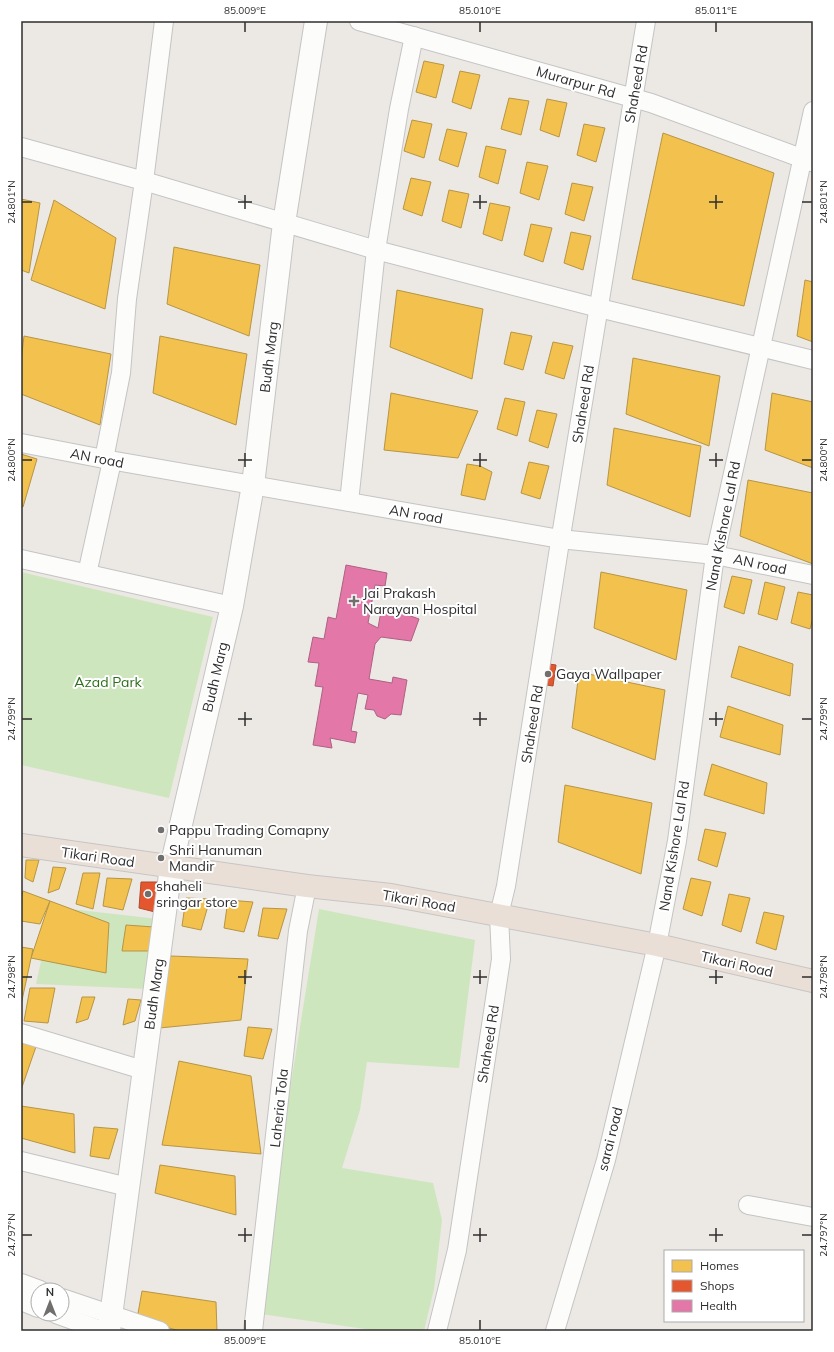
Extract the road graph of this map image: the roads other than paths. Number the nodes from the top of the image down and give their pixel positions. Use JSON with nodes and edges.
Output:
{"nodes":[{"id":1,"x":164,"y":21,"type":"edge"},
{"id":2,"x":316,"y":21,"type":"edge"},
{"id":3,"x":359,"y":21,"type":"edge"},
{"id":4,"x":646,"y":21,"type":"edge"},
{"id":5,"x":404,"y":29,"type":"edge"},
{"id":6,"x":633,"y":98,"type":"junction"},
{"id":7,"x":813,"y":110,"type":"edge"},
{"id":8,"x":21,"y":147,"type":"edge"},
{"id":9,"x":807,"y":161,"type":"edge"},
{"id":10,"x":144,"y":181,"type":"junction"},
{"id":11,"x":284,"y":223,"type":"junction"},
{"id":12,"x":376,"y":250,"type":"junction"},
{"id":13,"x":599,"y":308,"type":"junction"},
{"id":14,"x":760,"y":347,"type":"junction"},
{"id":15,"x":813,"y":360,"type":"edge"},
{"id":16,"x":21,"y":443,"type":"edge"},
{"id":17,"x":108,"y":460,"type":"junction"},
{"id":18,"x":254,"y":485,"type":"junction"},
{"id":19,"x":349,"y":502,"type":"junction"},
{"id":20,"x":560,"y":539,"type":"junction"},
{"id":21,"x":715,"y":555,"type":"junction"},
{"id":22,"x":21,"y":560,"type":"edge"},
{"id":23,"x":87,"y":574,"type":"junction"},
{"id":24,"x":813,"y":575,"type":"edge"},
{"id":25,"x":232,"y":606,"type":"junction"},
{"id":26,"x":22,"y":848,"type":"edge"},
{"id":27,"x":171,"y":866,"type":"junction"},
{"id":28,"x":307,"y":886,"type":"junction"},
{"id":29,"x":499,"y":915,"type":"junction"},
{"id":30,"x":656,"y":945,"type":"junction"},
{"id":31,"x":813,"y":982,"type":"edge"},
{"id":32,"x":21,"y":1033,"type":"edge"},
{"id":33,"x":143,"y":1070,"type":"junction"},
{"id":34,"x":21,"y":1161,"type":"edge"},
{"id":35,"x":128,"y":1187,"type":"junction"},
{"id":36,"x":748,"y":1205,"type":"dead end"},
{"id":37,"x":813,"y":1217,"type":"edge"},
{"id":38,"x":70,"y":1303,"type":"edge"},
{"id":39,"x":70,"y":1317,"type":"edge"},
{"id":40,"x":108,"y":1326,"type":"edge"},
{"id":41,"x":160,"y":1331,"type":"edge"},
{"id":42,"x":253,"y":1331,"type":"edge"},
{"id":43,"x":437,"y":1331,"type":"edge"},
{"id":44,"x":555,"y":1331,"type":"edge"}],
"edges":[{"from":1,"to":10,"type":"street"},
{"from":2,"to":11,"type":"street","name":"Budh Marg"},
{"from":3,"to":5,"type":"street","name":"Murarpur Rd"},
{"from":4,"to":6,"type":"street","name":"Shaheed Rd"},
{"from":5,"to":6,"type":"street","name":"Murarpur Rd"},
{"from":5,"to":12,"type":"street"},
{"from":6,"to":9,"type":"street","name":"Murarpur Rd"},
{"from":6,"to":13,"type":"street","name":"Shaheed Rd"},
{"from":7,"to":9,"type":"street","name":"Nand Kishore Lal Rd"},
{"from":8,"to":10,"type":"street"},
{"from":9,"to":14,"type":"street","name":"Nand Kishore Lal Rd"},
{"from":10,"to":11,"type":"street"},
{"from":10,"to":17,"type":"street"},
{"from":11,"to":12,"type":"street"},
{"from":11,"to":18,"type":"street","name":"Budh Marg"},
{"from":12,"to":13,"type":"street"},
{"from":12,"to":19,"type":"street"},
{"from":13,"to":14,"type":"street"},
{"from":13,"to":20,"type":"street","name":"Shaheed Rd"},
{"from":14,"to":15,"type":"street"},
{"from":14,"to":21,"type":"street","name":"Nand Kishore Lal Rd"},
{"from":16,"to":17,"type":"street","name":"AN road"},
{"from":17,"to":18,"type":"street","name":"AN road"},
{"from":17,"to":23,"type":"street"},
{"from":18,"to":19,"type":"street","name":"AN road"},
{"from":18,"to":25,"type":"street","name":"Budh Marg"},
{"from":19,"to":20,"type":"street","name":"AN road"},
{"from":20,"to":21,"type":"street","name":"AN road"},
{"from":20,"to":29,"type":"street","name":"Shaheed Rd"},
{"from":21,"to":24,"type":"street","name":"AN road"},
{"from":21,"to":30,"type":"street","name":"Nand Kishore Lal Rd"},
{"from":22,"to":23,"type":"street"},
{"from":23,"to":25,"type":"street"},
{"from":25,"to":27,"type":"street","name":"Budh Marg"},
{"from":26,"to":27,"type":"highway","name":"Tikari Road"},
{"from":27,"to":28,"type":"highway","name":"Tikari Road"},
{"from":27,"to":33,"type":"street","name":"Budh Marg"},
{"from":28,"to":29,"type":"highway","name":"Tikari Road"},
{"from":28,"to":42,"type":"street","name":"Laheria Tola"},
{"from":29,"to":30,"type":"highway","name":"Tikari Road"},
{"from":29,"to":43,"type":"street","name":"Shaheed Rd"},
{"from":30,"to":31,"type":"highway","name":"Tikari Road"},
{"from":30,"to":44,"type":"street","name":"sarai road"},
{"from":32,"to":33,"type":"street"},
{"from":33,"to":35,"type":"street","name":"Budh Marg"},
{"from":34,"to":35,"type":"street"},
{"from":35,"to":40,"type":"street","name":"Budh Marg"},
{"from":36,"to":37,"type":"street"},
{"from":38,"to":40,"type":"street"},
{"from":39,"to":40,"type":"street"},
{"from":40,"to":41,"type":"street"}]}
